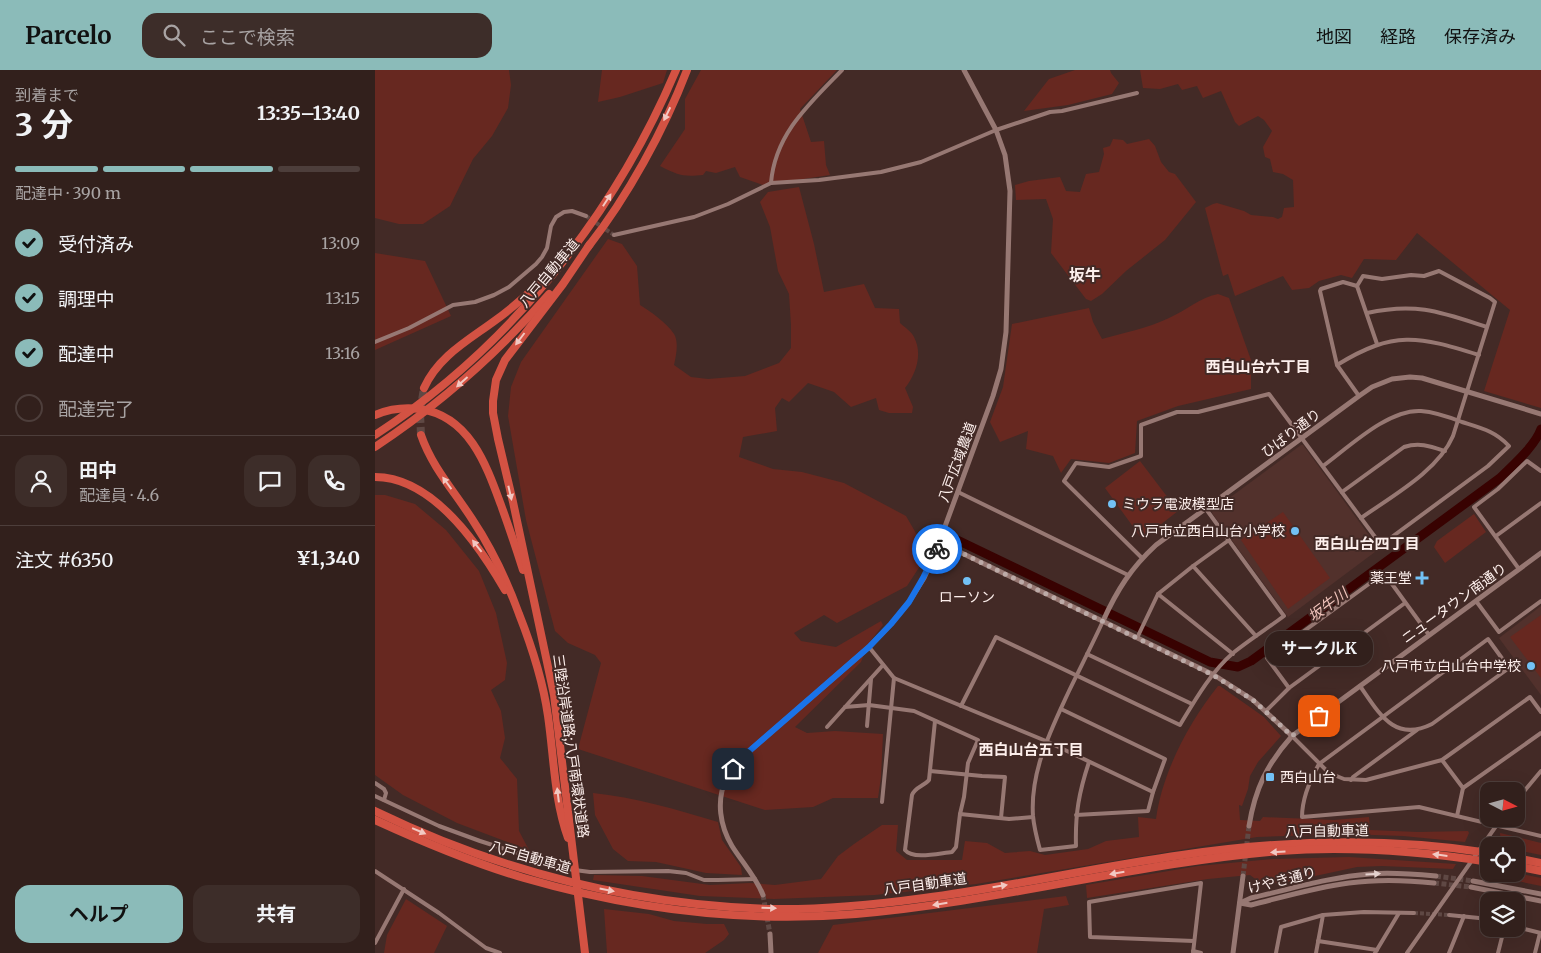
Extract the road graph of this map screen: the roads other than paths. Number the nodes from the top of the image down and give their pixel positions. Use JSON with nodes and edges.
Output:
{"nodes":[{"id":1,"x":676,"y":70,"type":"edge"},
{"id":2,"x":687,"y":70,"type":"edge"},
{"id":3,"x":841,"y":70,"type":"edge"},
{"id":4,"x":964,"y":70,"type":"edge"},
{"id":5,"x":1137,"y":93,"type":"dead end"},
{"id":6,"x":996,"y":130,"type":"junction"},
{"id":7,"x":771,"y":183,"type":"junction"},
{"id":8,"x":586,"y":216,"type":"tunnel mouth"},
{"id":9,"x":614,"y":236,"type":"dead end"},
{"id":10,"x":579,"y":240,"type":"junction"},
{"id":11,"x":590,"y":244,"type":"junction"},
{"id":12,"x":1357,"y":286,"type":"junction"},
{"id":13,"x":1367,"y":313,"type":"junction"},
{"id":14,"x":1487,"y":326,"type":"junction"},
{"id":15,"x":375,"y":342,"type":"edge"},
{"id":16,"x":1377,"y":344,"type":"junction"},
{"id":17,"x":1479,"y":355,"type":"junction"},
{"id":18,"x":1337,"y":365,"type":"junction"},
{"id":19,"x":424,"y":388,"type":"tunnel mouth"},
{"id":20,"x":1467,"y":391,"type":"junction"},
{"id":21,"x":1359,"y":396,"type":"junction"},
{"id":22,"x":1541,"y":414,"type":"edge"},
{"id":23,"x":375,"y":415,"type":"edge"},
{"id":24,"x":1458,"y":420,"type":"junction"},
{"id":25,"x":375,"y":435,"type":"edge"},
{"id":26,"x":421,"y":435,"type":"tunnel mouth"},
{"id":27,"x":1302,"y":438,"type":"junction"},
{"id":28,"x":375,"y":447,"type":"edge"},
{"id":29,"x":1445,"y":451,"type":"junction"},
{"id":30,"x":1323,"y":466,"type":"junction"},
{"id":31,"x":1541,"y":471,"type":"edge"},
{"id":32,"x":375,"y":477,"type":"edge"},
{"id":33,"x":958,"y":492,"type":"junction"},
{"id":34,"x":1342,"y":492,"type":"junction"},
{"id":35,"x":1541,"y":503,"type":"edge"},
{"id":36,"x":1206,"y":509,"type":"junction"},
{"id":37,"x":1361,"y":518,"type":"junction"},
{"id":38,"x":1496,"y":536,"type":"junction"},
{"id":39,"x":1229,"y":540,"type":"junction"},
{"id":40,"x":939,"y":542,"type":"junction"},
{"id":41,"x":1541,"y":553,"type":"edge"},
{"id":42,"x":1142,"y":558,"type":"junction"},
{"id":43,"x":1193,"y":566,"type":"junction"},
{"id":44,"x":1519,"y":569,"type":"junction"},
{"id":45,"x":1128,"y":575,"type":"junction"},
{"id":46,"x":1158,"y":594,"type":"junction"},
{"id":47,"x":1476,"y":601,"type":"junction"},
{"id":48,"x":1541,"y":601,"type":"edge"},
{"id":49,"x":1405,"y":603,"type":"junction"},
{"id":50,"x":1103,"y":619,"type":"junction"},
{"id":51,"x":526,"y":634,"type":"junction"},
{"id":52,"x":1429,"y":635,"type":"junction"},
{"id":53,"x":1137,"y":636,"type":"junction"},
{"id":54,"x":1256,"y":636,"type":"junction"},
{"id":55,"x":541,"y":637,"type":"junction"},
{"id":56,"x":869,"y":647,"type":"junction"},
{"id":57,"x":1087,"y":654,"type":"junction"},
{"id":58,"x":1233,"y":654,"type":"junction"},
{"id":59,"x":883,"y":665,"type":"junction"},
{"id":60,"x":1213,"y":675,"type":"junction"},
{"id":61,"x":1077,"y":676,"type":"junction"},
{"id":62,"x":894,"y":678,"type":"junction"},
{"id":63,"x":871,"y":679,"type":"junction"},
{"id":64,"x":1360,"y":686,"type":"junction"},
{"id":65,"x":1289,"y":688,"type":"junction"},
{"id":66,"x":1192,"y":704,"type":"junction"},
{"id":67,"x":869,"y":706,"type":"junction"},
{"id":68,"x":961,"y":706,"type":"junction"},
{"id":69,"x":845,"y":707,"type":"junction"},
{"id":70,"x":891,"y":708,"type":"junction"},
{"id":71,"x":1061,"y":709,"type":"junction"},
{"id":72,"x":1265,"y":711,"type":"junction"},
{"id":73,"x":1541,"y":712,"type":"edge"},
{"id":74,"x":1383,"y":717,"type":"junction"},
{"id":75,"x":935,"y":721,"type":"junction"},
{"id":76,"x":867,"y":726,"type":"dead end"},
{"id":77,"x":827,"y":727,"type":"dead end"},
{"id":78,"x":1417,"y":730,"type":"junction"},
{"id":79,"x":1541,"y":733,"type":"edge"},
{"id":80,"x":1292,"y":736,"type":"junction"},
{"id":81,"x":1047,"y":741,"type":"junction"},
{"id":82,"x":1442,"y":760,"type":"junction"},
{"id":83,"x":1089,"y":762,"type":"junction"},
{"id":84,"x":1319,"y":764,"type":"junction"},
{"id":85,"x":930,"y":771,"type":"junction"},
{"id":86,"x":1541,"y":771,"type":"edge"},
{"id":87,"x":967,"y":774,"type":"junction"},
{"id":88,"x":1536,"y":776,"type":"junction"},
{"id":89,"x":1351,"y":780,"type":"junction"},
{"id":90,"x":1541,"y":781,"type":"edge"},
{"id":91,"x":375,"y":783,"type":"edge"},
{"id":92,"x":1463,"y":788,"type":"junction"},
{"id":93,"x":1525,"y":790,"type":"edge"},
{"id":94,"x":1153,"y":792,"type":"junction"},
{"id":95,"x":375,"y":796,"type":"edge"},
{"id":96,"x":384,"y":800,"type":"junction"},
{"id":97,"x":882,"y":802,"type":"dead end"},
{"id":98,"x":375,"y":811,"type":"edge"},
{"id":99,"x":960,"y":814,"type":"junction"},
{"id":100,"x":1076,"y":815,"type":"junction"},
{"id":101,"x":1457,"y":816,"type":"junction"},
{"id":102,"x":1033,"y":817,"type":"junction"},
{"id":103,"x":1001,"y":818,"type":"junction"},
{"id":104,"x":375,"y":820,"type":"edge"},
{"id":105,"x":1480,"y":822,"type":"edge"},
{"id":106,"x":1249,"y":826,"type":"tunnel mouth"},
{"id":107,"x":1494,"y":828,"type":"edge"},
{"id":108,"x":1504,"y":828,"type":"edge"},
{"id":109,"x":1541,"y":836,"type":"edge"},
{"id":110,"x":1480,"y":852,"type":"edge"},
{"id":111,"x":1525,"y":860,"type":"edge"},
{"id":112,"x":1480,"y":861,"type":"edge"},
{"id":113,"x":575,"y":862,"type":"junction"},
{"id":114,"x":1541,"y":863,"type":"edge"},
{"id":115,"x":1525,"y":868,"type":"edge"},
{"id":116,"x":375,"y":871,"type":"edge"},
{"id":117,"x":1541,"y":871,"type":"edge"},
{"id":118,"x":1243,"y":876,"type":"tunnel mouth"},
{"id":119,"x":1436,"y":876,"type":"tunnel mouth"},
{"id":120,"x":755,"y":879,"type":"junction"},
{"id":121,"x":1473,"y":881,"type":"tunnel mouth"},
{"id":122,"x":1434,"y":883,"type":"tunnel mouth"},
{"id":123,"x":1471,"y":887,"type":"tunnel mouth"},
{"id":124,"x":403,"y":889,"type":"junction"},
{"id":125,"x":1541,"y":894,"type":"edge"},
{"id":126,"x":763,"y":895,"type":"tunnel mouth"},
{"id":127,"x":1541,"y":901,"type":"edge"},
{"id":128,"x":1240,"y":903,"type":"junction"},
{"id":129,"x":1399,"y":913,"type":"junction"},
{"id":130,"x":1414,"y":913,"type":"tunnel mouth"},
{"id":131,"x":1449,"y":914,"type":"tunnel mouth"},
{"id":132,"x":1323,"y":915,"type":"junction"},
{"id":133,"x":1465,"y":916,"type":"junction"},
{"id":134,"x":1480,"y":918,"type":"edge"},
{"id":135,"x":1525,"y":929,"type":"edge"},
{"id":136,"x":1541,"y":933,"type":"edge"},
{"id":137,"x":770,"y":934,"type":"tunnel mouth"},
{"id":138,"x":1502,"y":937,"type":"edge"},
{"id":139,"x":1195,"y":941,"type":"junction"},
{"id":140,"x":1318,"y":942,"type":"junction"},
{"id":141,"x":375,"y":943,"type":"edge"},
{"id":142,"x":1193,"y":952,"type":"edge"},
{"id":143,"x":1376,"y":952,"type":"edge"},
{"id":144,"x":500,"y":953,"type":"edge"},
{"id":145,"x":585,"y":953,"type":"edge"},
{"id":146,"x":771,"y":953,"type":"edge"},
{"id":147,"x":1201,"y":953,"type":"edge"},
{"id":148,"x":1233,"y":953,"type":"edge"},
{"id":149,"x":1276,"y":953,"type":"edge"},
{"id":150,"x":1316,"y":953,"type":"edge"},
{"id":151,"x":1407,"y":953,"type":"edge"},
{"id":152,"x":1449,"y":953,"type":"edge"},
{"id":153,"x":1498,"y":953,"type":"edge"},
{"id":154,"x":1535,"y":953,"type":"edge"}],
"edges":[{"from":10,"to":1,"type":"highway","name":"八戸自動車道","one_way":true},
{"from":2,"to":11,"type":"highway","name":"八戸自動車道","one_way":true},
{"from":3,"to":7,"type":"street"},
{"from":4,"to":6,"type":"street","name":"八戸広域農道"},
{"from":5,"to":6,"type":"street"},
{"from":6,"to":7,"type":"street"},
{"from":6,"to":33,"type":"street","name":"八戸広域農道"},
{"from":7,"to":9,"type":"street"},
{"from":8,"to":15,"type":"street"},
{"from":10,"to":19,"type":"highway"},
{"from":10,"to":25,"type":"highway","name":"八戸自動車道"},
{"from":11,"to":28,"type":"highway","name":"八戸自動車道","one_way":true},
{"from":11,"to":55,"type":"highway","one_way":true},
{"from":12,"to":13,"type":"street"},
{"from":12,"to":14,"type":"street"},
{"from":12,"to":18,"type":"street"},
{"from":13,"to":14,"type":"street"},
{"from":13,"to":16,"type":"street"},
{"from":14,"to":17,"type":"street"},
{"from":16,"to":17,"type":"street"},
{"from":16,"to":18,"type":"street"},
{"from":17,"to":20,"type":"street"},
{"from":18,"to":21,"type":"street"},
{"from":20,"to":21,"type":"street","name":"ひばり通り"},
{"from":20,"to":22,"type":"street","name":"ひばり通り"},
{"from":20,"to":24,"type":"street"},
{"from":21,"to":27,"type":"street","name":"ひばり通り"},
{"from":23,"to":55,"type":"highway"},
{"from":24,"to":29,"type":"street"},
{"from":24,"to":30,"type":"street"},
{"from":24,"to":37,"type":"street"},
{"from":51,"to":26,"type":"highway","one_way":true},
{"from":27,"to":30,"type":"street"},
{"from":27,"to":36,"type":"street","name":"ひばり通り"},
{"from":27,"to":42,"type":"street"},
{"from":29,"to":34,"type":"street"},
{"from":29,"to":37,"type":"street"},
{"from":30,"to":34,"type":"street"},
{"from":31,"to":38,"type":"street"},
{"from":51,"to":32,"type":"highway","one_way":true},
{"from":33,"to":40,"type":"street","name":"八戸広域農道"},
{"from":33,"to":45,"type":"street"},
{"from":34,"to":37,"type":"street"},
{"from":35,"to":38,"type":"street"},
{"from":36,"to":39,"type":"street"},
{"from":36,"to":42,"type":"street","name":"ひばり通り"},
{"from":38,"to":44,"type":"street"},
{"from":39,"to":43,"type":"street"},
{"from":39,"to":54,"type":"street"},
{"from":40,"to":50,"type":"street"},
{"from":40,"to":56,"type":"street","name":"八戸広域農道"},
{"from":41,"to":44,"type":"street","name":"ニュータウン南通り"},
{"from":42,"to":45,"type":"street","name":"ひばり通り"},
{"from":43,"to":46,"type":"street"},
{"from":43,"to":54,"type":"street"},
{"from":44,"to":47,"type":"street","name":"ニュータウン南通り"},
{"from":45,"to":50,"type":"street","name":"ひばり通り"},
{"from":46,"to":53,"type":"street"},
{"from":46,"to":58,"type":"street"},
{"from":47,"to":48,"type":"street"},
{"from":47,"to":52,"type":"street","name":"ニュータウン南通り"},
{"from":49,"to":52,"type":"street"},
{"from":49,"to":65,"type":"street"},
{"from":49,"to":65,"type":"street"},
{"from":50,"to":53,"type":"street"},
{"from":50,"to":57,"type":"street"},
{"from":113,"to":51,"type":"highway","name":"三陸沿岸道路;八戸南環状道路","one_way":true},
{"from":52,"to":64,"type":"street","name":"ニュータウン南通り"},
{"from":53,"to":60,"type":"street"},
{"from":54,"to":58,"type":"street"},
{"from":55,"to":113,"type":"highway","name":"三陸沿岸道路;八戸南環状道路"},
{"from":56,"to":59,"type":"street"},
{"from":56,"to":120,"type":"street","name":"八戸広域農道"},
{"from":57,"to":61,"type":"street"},
{"from":57,"to":66,"type":"street"},
{"from":58,"to":60,"type":"street"},
{"from":59,"to":62,"type":"street"},
{"from":59,"to":63,"type":"street"},
{"from":60,"to":66,"type":"street"},
{"from":60,"to":72,"type":"street"},
{"from":61,"to":66,"type":"street"},
{"from":61,"to":68,"type":"street"},
{"from":61,"to":71,"type":"street"},
{"from":62,"to":68,"type":"street"},
{"from":62,"to":70,"type":"street"},
{"from":63,"to":67,"type":"street"},
{"from":63,"to":69,"type":"street"},
{"from":64,"to":74,"type":"street"},
{"from":64,"to":80,"type":"street","name":"ニュータウン南通り"},
{"from":65,"to":72,"type":"street"},
{"from":67,"to":69,"type":"street"},
{"from":67,"to":70,"type":"street"},
{"from":67,"to":76,"type":"street"},
{"from":68,"to":81,"type":"street"},
{"from":69,"to":77,"type":"street"},
{"from":70,"to":75,"type":"street"},
{"from":70,"to":97,"type":"street"},
{"from":71,"to":81,"type":"street"},
{"from":71,"to":94,"type":"street"},
{"from":72,"to":80,"type":"street"},
{"from":73,"to":82,"type":"street"},
{"from":74,"to":78,"type":"street"},
{"from":74,"to":78,"type":"street"},
{"from":74,"to":84,"type":"street"},
{"from":75,"to":85,"type":"street"},
{"from":75,"to":87,"type":"street"},
{"from":78,"to":89,"type":"street"},
{"from":79,"to":92,"type":"street"},
{"from":80,"to":84,"type":"street"},
{"from":80,"to":106,"type":"street","name":"ニュータウン南通り"},
{"from":81,"to":83,"type":"street"},
{"from":81,"to":102,"type":"street"},
{"from":82,"to":89,"type":"street"},
{"from":82,"to":92,"type":"street"},
{"from":83,"to":94,"type":"street"},
{"from":83,"to":100,"type":"street"},
{"from":84,"to":89,"type":"street"},
{"from":84,"to":101,"type":"street"},
{"from":85,"to":87,"type":"street"},
{"from":85,"to":99,"type":"street"},
{"from":86,"to":88,"type":"street"},
{"from":87,"to":99,"type":"street"},
{"from":87,"to":103,"type":"street"},
{"from":88,"to":90,"type":"street"},
{"from":88,"to":93,"type":"street"},
{"from":91,"to":96,"type":"street"},
{"from":92,"to":101,"type":"street"},
{"from":94,"to":100,"type":"street"},
{"from":95,"to":96,"type":"street"},
{"from":96,"to":120,"type":"street"},
{"from":98,"to":110,"type":"highway","name":"八戸自動車道","one_way":true},
{"from":99,"to":103,"type":"street"},
{"from":100,"to":102,"type":"street"},
{"from":101,"to":105,"type":"street"},
{"from":102,"to":103,"type":"street"},
{"from":112,"to":104,"type":"highway","name":"八戸自動車道","one_way":true},
{"from":107,"to":151,"type":"street"},
{"from":108,"to":109,"type":"street"},
{"from":111,"to":114,"type":"highway"},
{"from":113,"to":145,"type":"highway","name":"三陸沿岸道路;八戸南環状道路"},
{"from":115,"to":117,"type":"highway"},
{"from":116,"to":124,"type":"street"},
{"from":118,"to":128,"type":"street"},
{"from":128,"to":119,"type":"street","name":"けやき通り","one_way":true},
{"from":120,"to":126,"type":"street","name":"八戸広域農道"},
{"from":121,"to":125,"type":"street"},
{"from":122,"to":128,"type":"street","name":"けやき通り"},
{"from":123,"to":127,"type":"street"},
{"from":124,"to":141,"type":"street"},
{"from":124,"to":144,"type":"street"},
{"from":128,"to":148,"type":"street"},
{"from":129,"to":130,"type":"street"},
{"from":129,"to":132,"type":"street"},
{"from":129,"to":143,"type":"street"},
{"from":131,"to":133,"type":"street"},
{"from":132,"to":140,"type":"street"},
{"from":132,"to":149,"type":"street"},
{"from":133,"to":134,"type":"street"},
{"from":133,"to":152,"type":"street"},
{"from":135,"to":136,"type":"street"},
{"from":136,"to":154,"type":"street"},
{"from":137,"to":146,"type":"street"},
{"from":138,"to":153,"type":"street"},
{"from":139,"to":139,"type":"street"},
{"from":139,"to":142,"type":"street"},
{"from":140,"to":143,"type":"street"},
{"from":140,"to":150,"type":"street"},
{"from":142,"to":147,"type":"street"}]}
